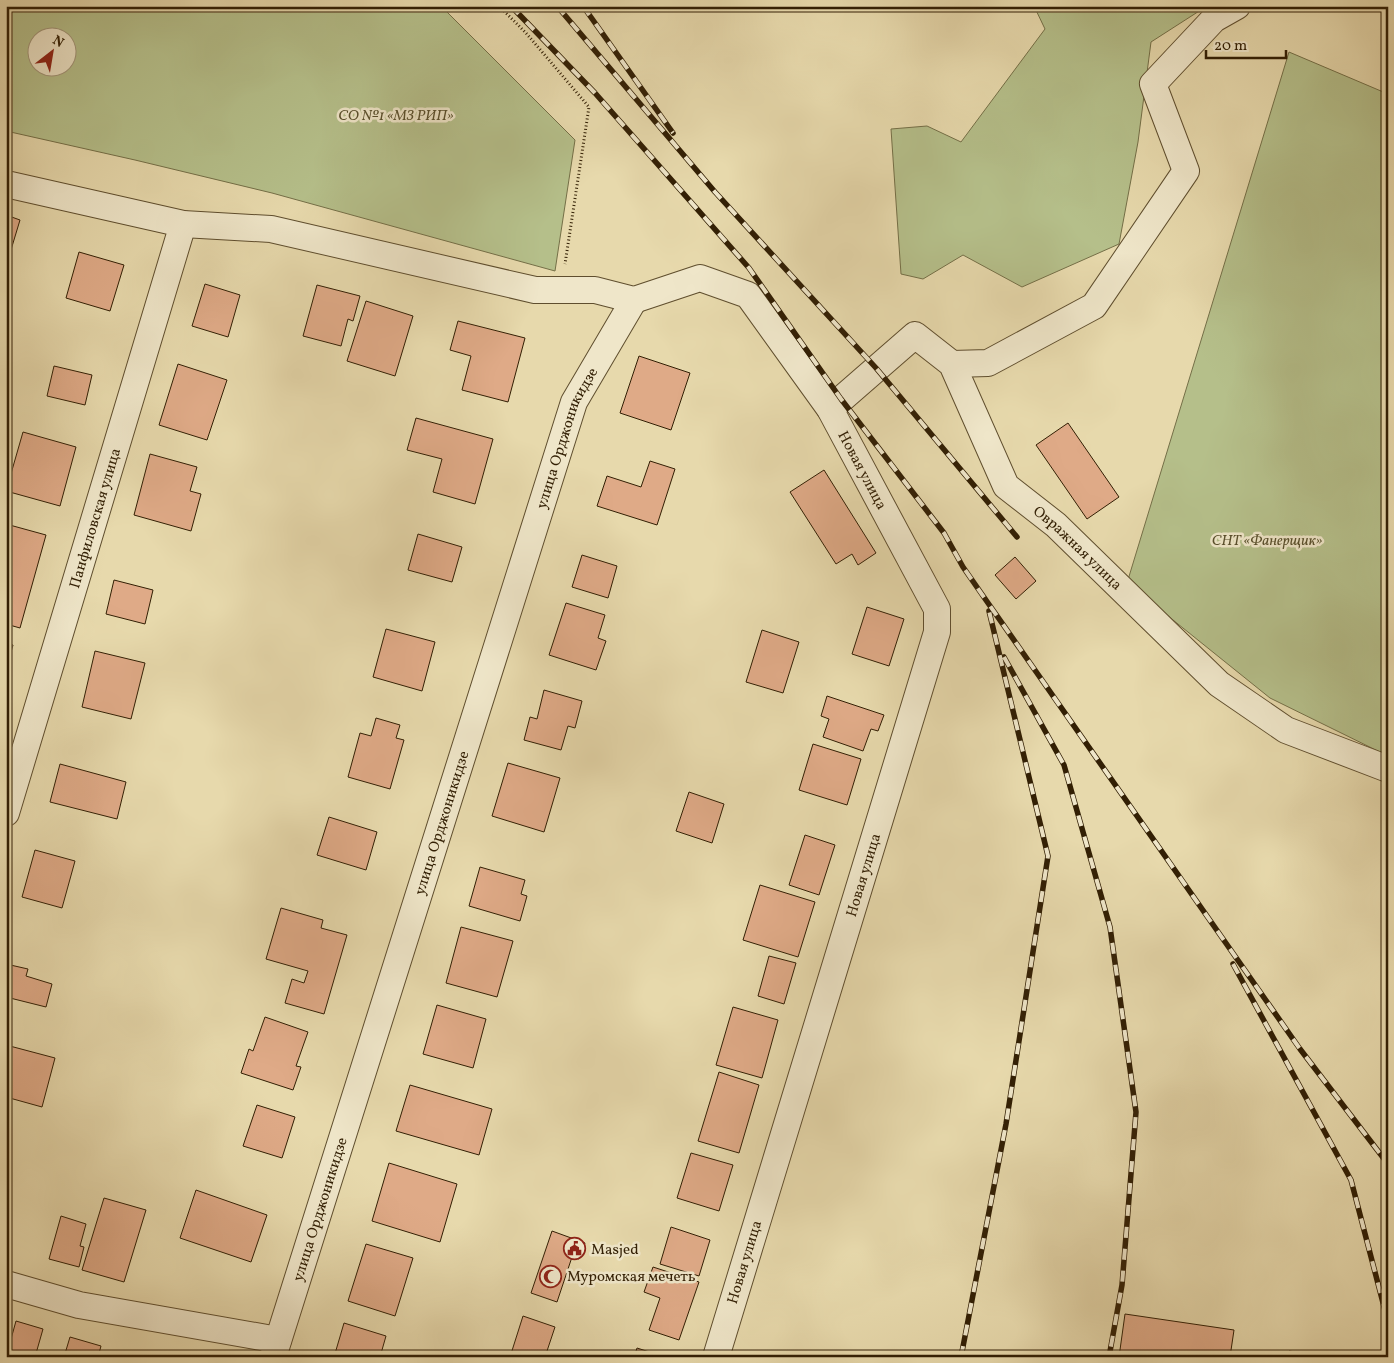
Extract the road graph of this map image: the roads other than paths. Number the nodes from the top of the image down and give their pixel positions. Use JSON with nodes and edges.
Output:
{"nodes":[{"id":1,"x":1237,"y":6,"type":"edge"},
{"id":2,"x":6,"y":184,"type":"edge"},
{"id":3,"x":183,"y":224,"type":"junction"},
{"id":4,"x":634,"y":300,"type":"junction"},
{"id":5,"x":952,"y":364,"type":"junction"},
{"id":6,"x":830,"y":409,"type":"junction"},
{"id":7,"x":1388,"y":768,"type":"edge"},
{"id":8,"x":6,"y":812,"type":"edge"},
{"id":9,"x":6,"y":1284,"type":"edge"},
{"id":10,"x":275,"y":1348,"type":"edge"},
{"id":11,"x":716,"y":1357,"type":"edge"}],
"edges":[{"from":1,"to":5,"type":"street"},
{"from":2,"to":3,"type":"street"},
{"from":3,"to":4,"type":"street"},
{"from":3,"to":8,"type":"street","name":"Панфиловская улица"},
{"from":4,"to":6,"type":"street","name":"Новая улица"},
{"from":4,"to":10,"type":"street","name":"улица Орджоникидзе"},
{"from":5,"to":6,"type":"street","name":"Овражная улица"},
{"from":5,"to":7,"type":"street","name":"Овражная улица"},
{"from":6,"to":11,"type":"street","name":"Новая улица"},
{"from":9,"to":10,"type":"street"}]}
